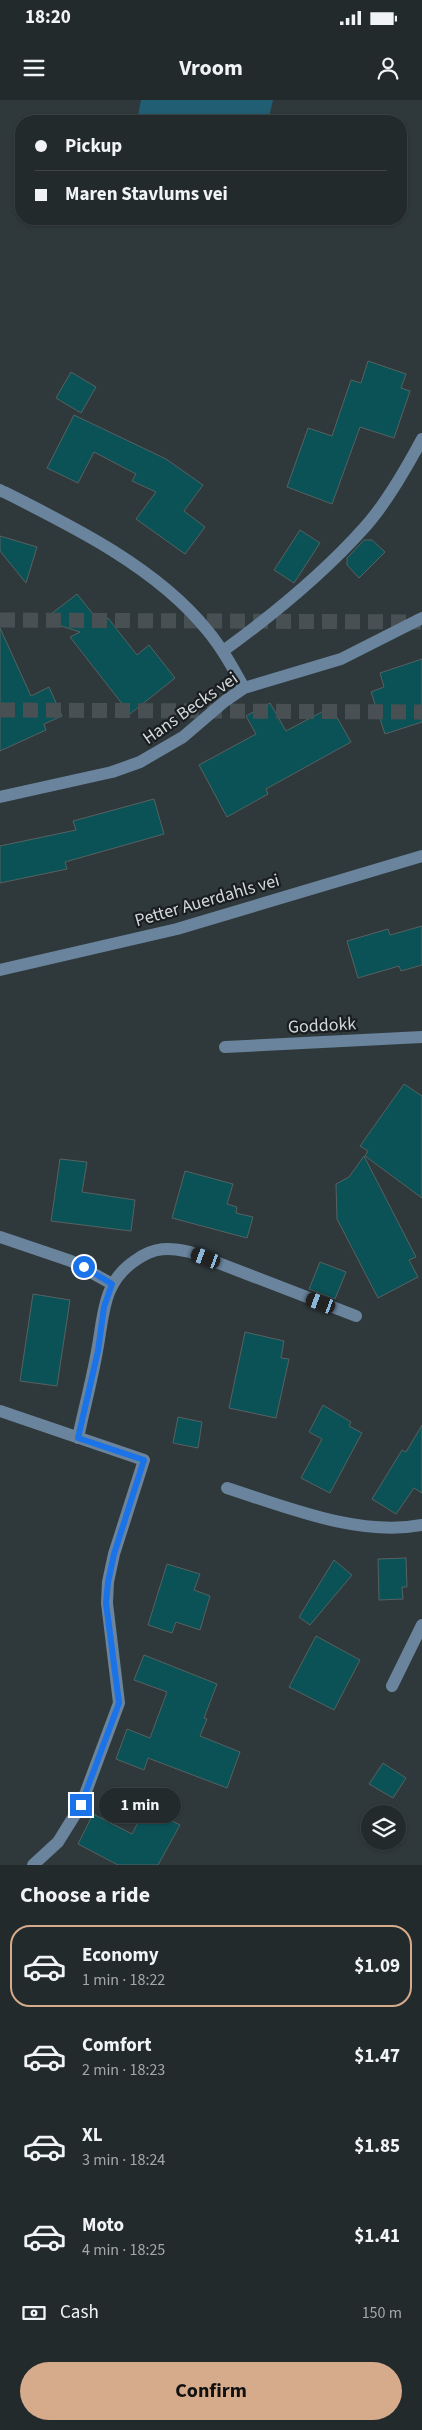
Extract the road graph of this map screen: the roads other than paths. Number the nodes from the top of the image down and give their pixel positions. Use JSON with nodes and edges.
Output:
{"nodes":[{"id":1,"x":422,"y":438,"type":"edge"},
{"id":2,"x":0,"y":490,"type":"edge"},
{"id":3,"x":422,"y":618,"type":"edge"},
{"id":4,"x":223,"y":651,"type":"junction"},
{"id":5,"x":244,"y":688,"type":"junction"},
{"id":6,"x":0,"y":797,"type":"edge"},
{"id":7,"x":422,"y":856,"type":"edge"},
{"id":8,"x":0,"y":970,"type":"edge"},
{"id":9,"x":422,"y":1037,"type":"edge"},
{"id":10,"x":225,"y":1047,"type":"dead end"},
{"id":11,"x":0,"y":1237,"type":"edge"},
{"id":12,"x":112,"y":1284,"type":"junction"},
{"id":13,"x":356,"y":1316,"type":"dead end"},
{"id":14,"x":0,"y":1411,"type":"edge"},
{"id":15,"x":78,"y":1438,"type":"junction"},
{"id":16,"x":227,"y":1488,"type":"dead end"},
{"id":17,"x":422,"y":1525,"type":"edge"},
{"id":18,"x":422,"y":1625,"type":"edge"},
{"id":19,"x":392,"y":1686,"type":"dead end"},
{"id":20,"x":33,"y":1865,"type":"edge"}],
"edges":[{"from":1,"to":4,"type":"street"},
{"from":2,"to":4,"type":"street"},
{"from":3,"to":5,"type":"street","name":"Hans Becks vei"},
{"from":4,"to":5,"type":"street"},
{"from":5,"to":6,"type":"street","name":"Hans Becks vei"},
{"from":7,"to":8,"type":"street","name":"Petter Auerdahls vei"},
{"from":9,"to":10,"type":"street","name":"Goddokk"},
{"from":11,"to":12,"type":"street"},
{"from":12,"to":13,"type":"street"},
{"from":12,"to":15,"type":"street"},
{"from":14,"to":15,"type":"street"},
{"from":15,"to":20,"type":"street"},
{"from":16,"to":17,"type":"street"},
{"from":18,"to":19,"type":"street"}]}
